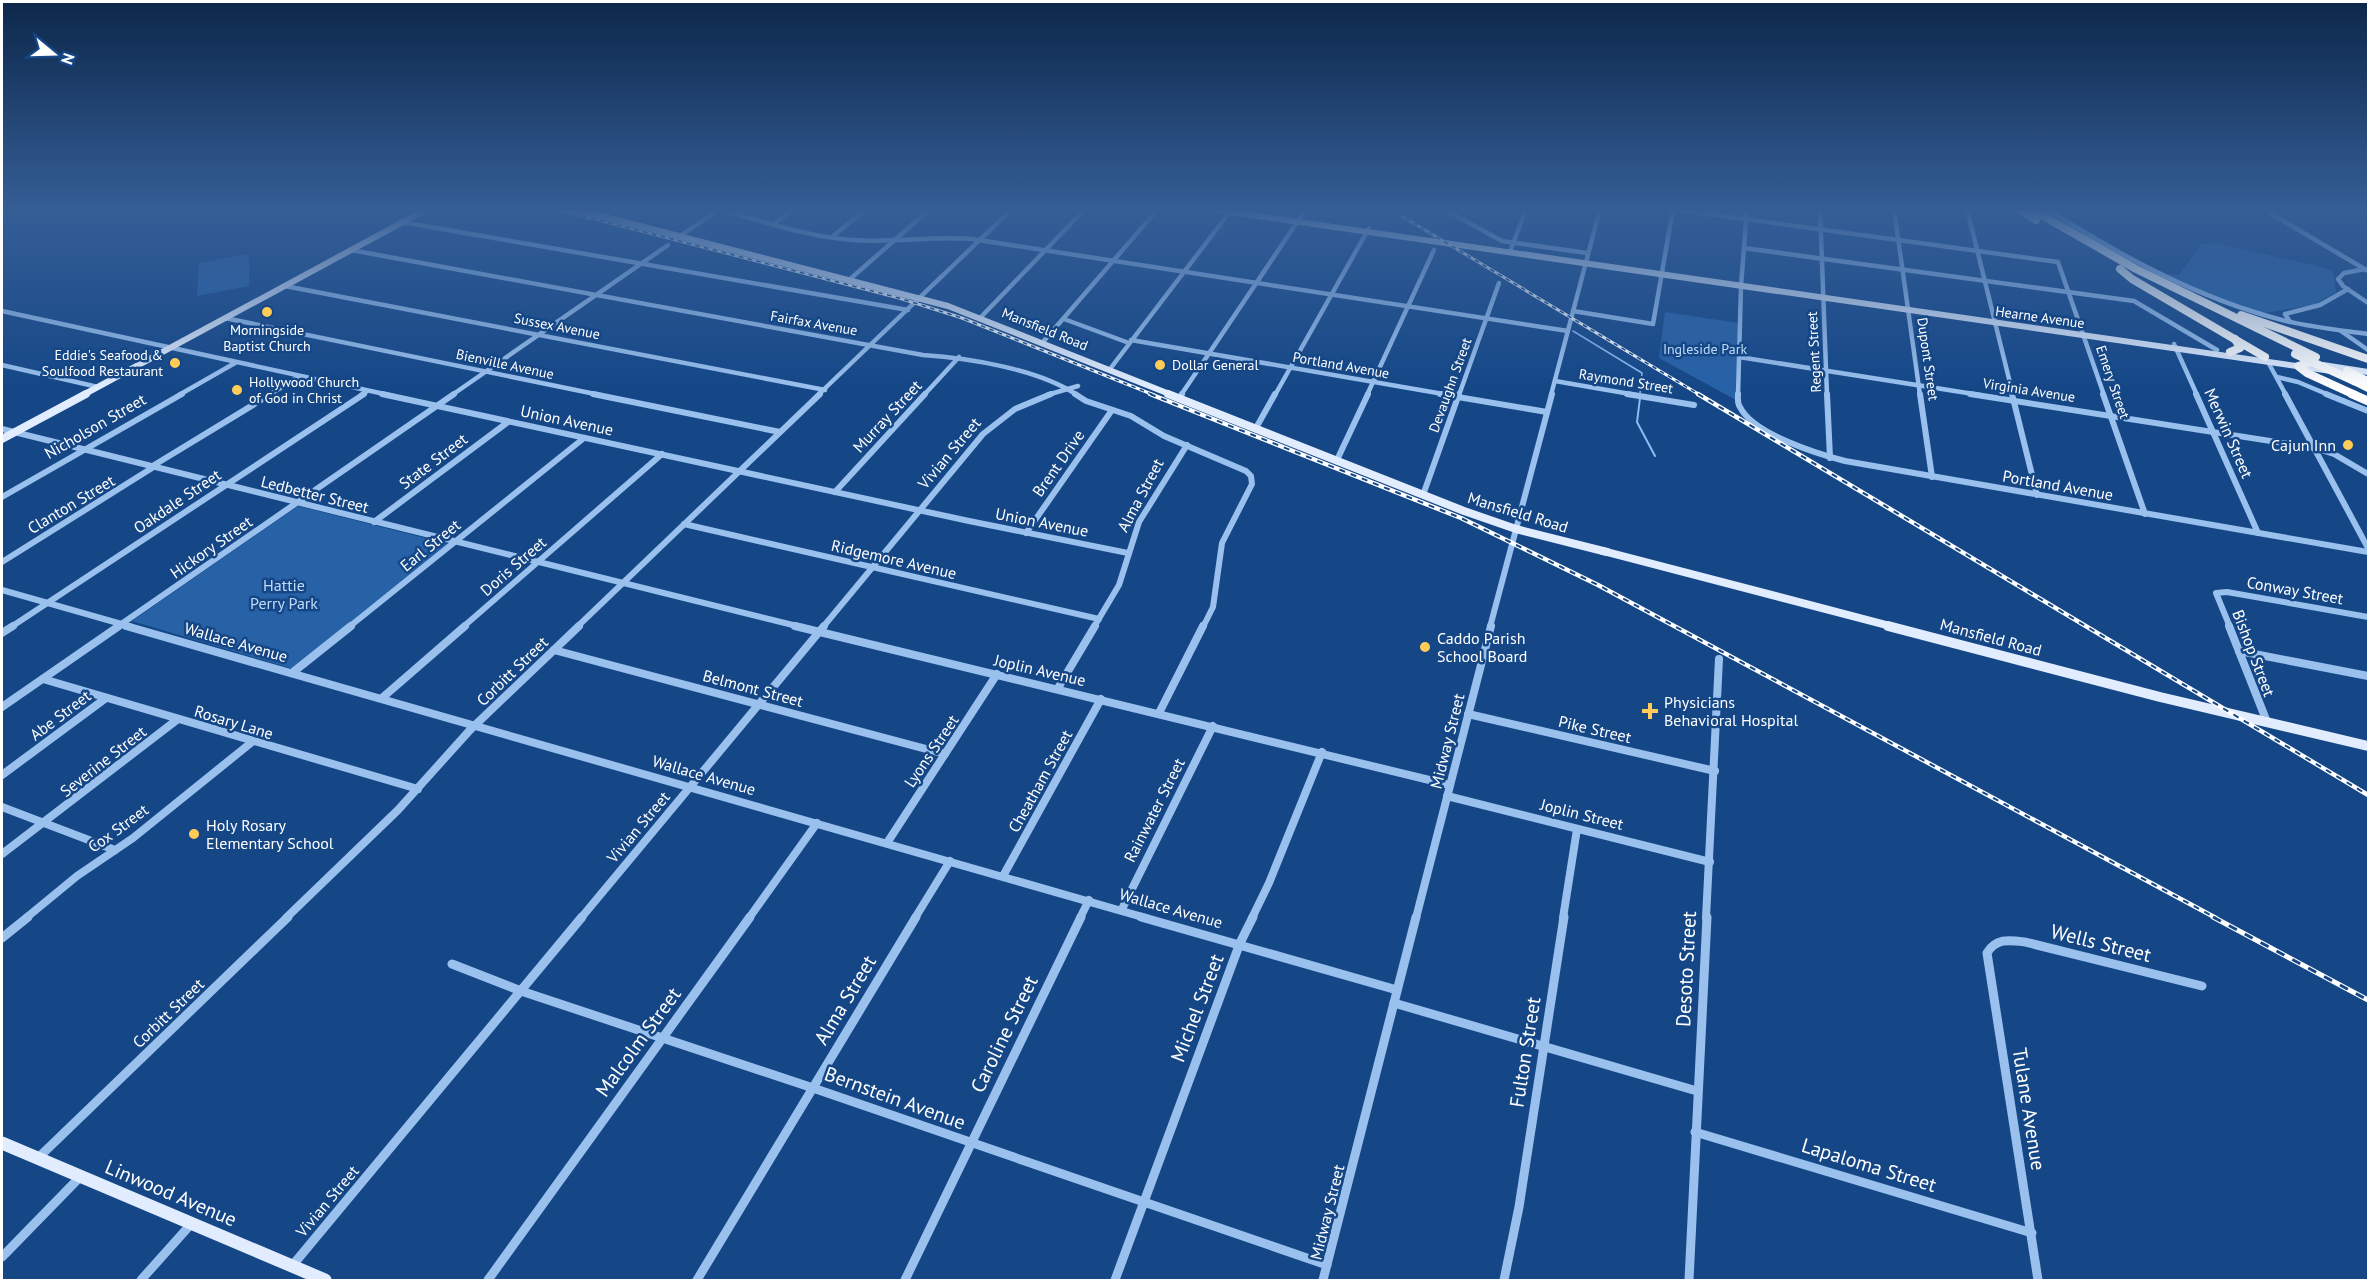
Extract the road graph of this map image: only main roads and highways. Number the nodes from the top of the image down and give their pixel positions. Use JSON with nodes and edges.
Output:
{"nodes":[{"id":1,"x":316,"y":269,"type":"edge"},
{"id":2,"x":806,"y":269,"type":"edge"},
{"id":3,"x":1645,"y":269,"type":"edge"},
{"id":4,"x":2120,"y":269,"type":"joint"},
{"id":5,"x":2134,"y":269,"type":"edge"},
{"id":6,"x":2139,"y":269,"type":"edge"},
{"id":7,"x":2234,"y":339,"type":"junction"},
{"id":8,"x":2175,"y":346,"type":"junction"},
{"id":9,"x":2230,"y":352,"type":"junction"},
{"id":10,"x":2267,"y":359,"type":"junction"},
{"id":11,"x":2368,"y":359,"type":"edge"},
{"id":12,"x":2308,"y":363,"type":"junction"},
{"id":13,"x":2298,"y":366,"type":"junction"},
{"id":14,"x":2368,"y":376,"type":"edge"},
{"id":15,"x":2368,"y":388,"type":"edge"},
{"id":16,"x":2368,"y":401,"type":"edge"},
{"id":17,"x":2,"y":439,"type":"edge"},
{"id":18,"x":2368,"y":746,"type":"edge"},
{"id":19,"x":2,"y":1143,"type":"edge"},
{"id":20,"x":326,"y":1281,"type":"edge"}],
"edges":[{"from":1,"to":17,"type":"main road"},
{"from":2,"to":18,"type":"main road","name":"Mansfield Road"},
{"from":3,"to":8,"type":"main road","name":"Hearne Avenue"},
{"from":4,"to":7,"type":"highway"},
{"from":4,"to":15,"type":"highway","bridge":true},
{"from":5,"to":14,"type":"highway","bridge":true},
{"from":6,"to":11,"type":"highway"},
{"from":7,"to":9,"type":"highway"},
{"from":7,"to":10,"type":"highway"},
{"from":8,"to":9,"type":"main road","name":"Hearne Avenue"},
{"from":8,"to":10,"type":"main road","name":"Hearne Avenue"},
{"from":9,"to":10,"type":"main road","name":"Hearne Avenue"},
{"from":10,"to":12,"type":"main road","name":"Hearne Avenue"},
{"from":10,"to":13,"type":"main road","name":"Hearne Avenue"},
{"from":12,"to":13,"type":"highway"},
{"from":12,"to":14,"type":"main road","name":"Hearne Avenue"},
{"from":13,"to":14,"type":"main road","name":"Hearne Avenue"},
{"from":13,"to":16,"type":"highway"},
{"from":19,"to":20,"type":"main road","name":"Linwood Avenue"}]}
